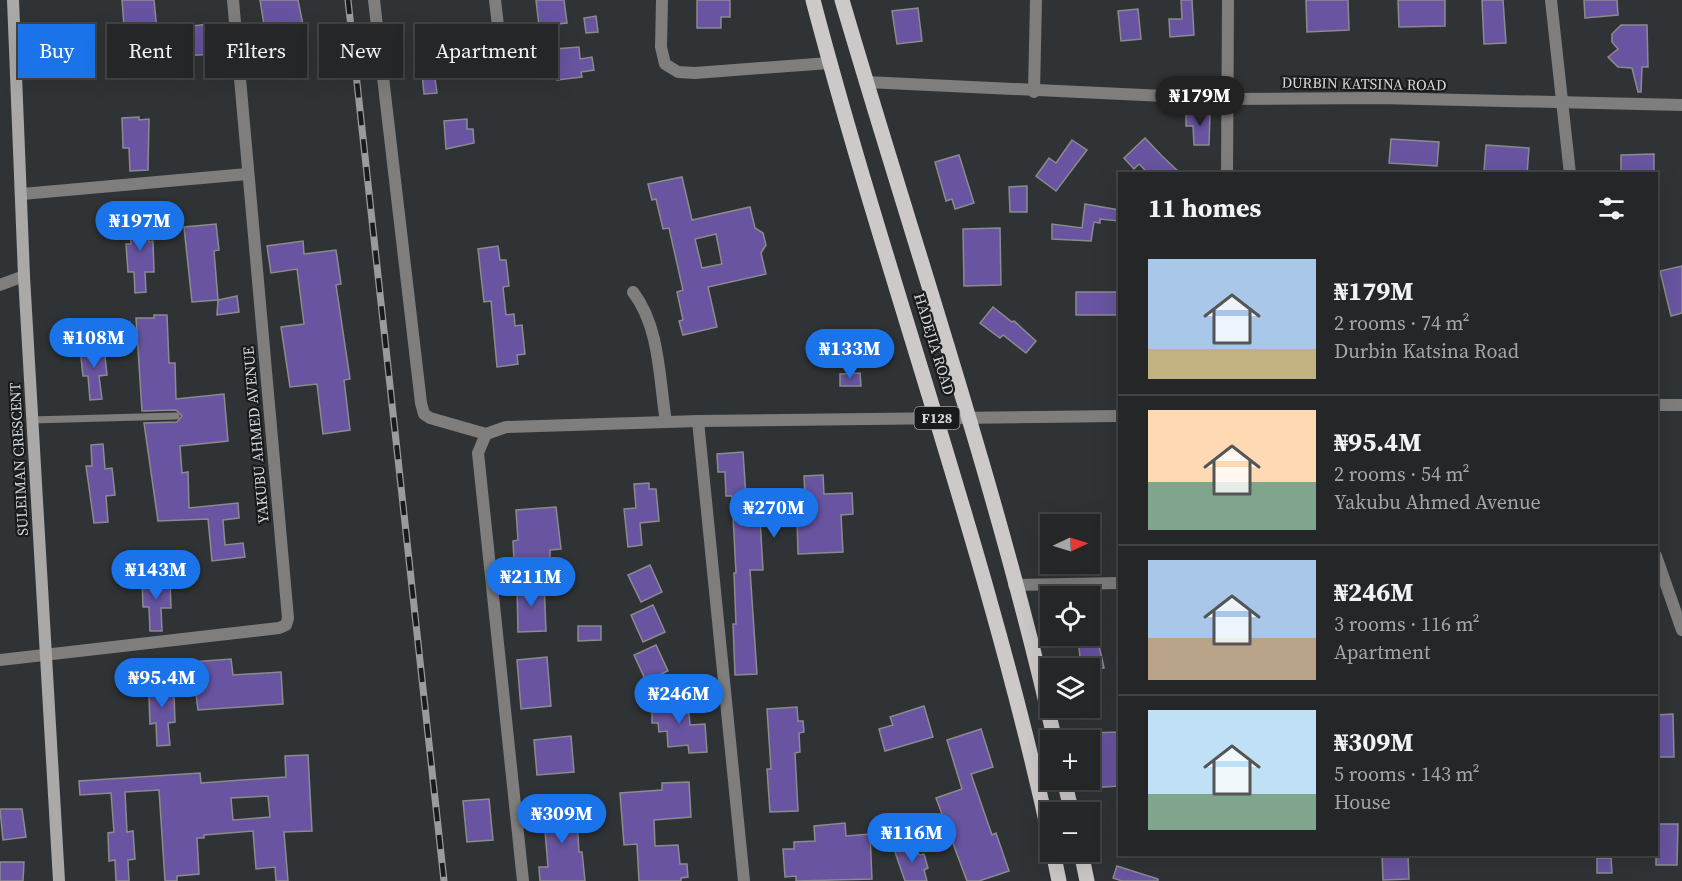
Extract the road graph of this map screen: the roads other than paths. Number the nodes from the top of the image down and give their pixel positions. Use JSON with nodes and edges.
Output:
{"nodes":[{"id":1,"x":13,"y":0,"type":"edge"},
{"id":2,"x":234,"y":0,"type":"edge"},
{"id":3,"x":375,"y":0,"type":"edge"},
{"id":4,"x":495,"y":0,"type":"edge"},
{"id":5,"x":662,"y":0,"type":"edge"},
{"id":6,"x":813,"y":0,"type":"edge"},
{"id":7,"x":842,"y":0,"type":"edge"},
{"id":8,"x":1036,"y":0,"type":"edge"},
{"id":9,"x":1228,"y":0,"type":"edge"},
{"id":10,"x":1551,"y":0,"type":"edge"},
{"id":11,"x":498,"y":24,"type":"edge"},
{"id":12,"x":829,"y":63,"type":"junction"},
{"id":13,"x":866,"y":82,"type":"junction"},
{"id":14,"x":1034,"y":92,"type":"junction"},
{"id":15,"x":1228,"y":99,"type":"junction"},
{"id":16,"x":1561,"y":103,"type":"junction"},
{"id":17,"x":1682,"y":105,"type":"edge"},
{"id":18,"x":1227,"y":172,"type":"edge"},
{"id":19,"x":1570,"y":172,"type":"edge"},
{"id":20,"x":247,"y":174,"type":"junction"},
{"id":21,"x":22,"y":194,"type":"junction"},
{"id":22,"x":24,"y":276,"type":"junction"},
{"id":23,"x":0,"y":285,"type":"edge"},
{"id":24,"x":633,"y":292,"type":"dead end"},
{"id":25,"x":1658,"y":405,"type":"edge"},
{"id":26,"x":1682,"y":405,"type":"edge"},
{"id":27,"x":176,"y":416,"type":"dead end"},
{"id":28,"x":1118,"y":416,"type":"edge"},
{"id":29,"x":968,"y":419,"type":"junction"},
{"id":30,"x":32,"y":420,"type":"junction"},
{"id":31,"x":698,"y":420,"type":"junction"},
{"id":32,"x":938,"y":420,"type":"junction"},
{"id":33,"x":666,"y":422,"type":"junction"},
{"id":34,"x":486,"y":434,"type":"junction"},
{"id":35,"x":1658,"y":562,"type":"edge"},
{"id":36,"x":1118,"y":583,"type":"edge"},
{"id":37,"x":1014,"y":585,"type":"junction"},
{"id":38,"x":1682,"y":630,"type":"edge"},
{"id":39,"x":45,"y":653,"type":"junction"},
{"id":40,"x":0,"y":660,"type":"edge"},
{"id":41,"x":1052,"y":730,"type":"edge"},
{"id":42,"x":1042,"y":802,"type":"edge"},
{"id":43,"x":1055,"y":862,"type":"edge"},
{"id":44,"x":1082,"y":862,"type":"edge"},
{"id":45,"x":59,"y":881,"type":"edge"},
{"id":46,"x":523,"y":881,"type":"edge"},
{"id":47,"x":744,"y":881,"type":"edge"},
{"id":48,"x":1059,"y":881,"type":"edge"},
{"id":49,"x":1087,"y":881,"type":"edge"}],
"edges":[{"from":1,"to":21,"type":"street","name":"SULEIMAN CRESCENT"},
{"from":2,"to":20,"type":"street","name":"YAKUBU AHMED AVENUE"},
{"from":3,"to":34,"type":"street"},
{"from":4,"to":11,"type":"street"},
{"from":5,"to":12,"type":"street"},
{"from":6,"to":12,"type":"main road","name":"HADEJIA ROAD","number":"F128"},
{"from":7,"to":13,"type":"main road","name":"HADEJIA ROAD","number":"F128"},
{"from":8,"to":14,"type":"street"},
{"from":9,"to":15,"type":"street"},
{"from":10,"to":16,"type":"street"},
{"from":12,"to":32,"type":"main road","name":"HADEJIA ROAD","number":"F128"},
{"from":13,"to":14,"type":"street","name":"DURBIN KATSINA ROAD"},
{"from":13,"to":29,"type":"main road","name":"HADEJIA ROAD","number":"F128"},
{"from":14,"to":15,"type":"street","name":"DURBIN KATSINA ROAD"},
{"from":15,"to":16,"type":"street","name":"DURBIN KATSINA ROAD"},
{"from":15,"to":18,"type":"street"},
{"from":16,"to":17,"type":"street","name":"DURBIN KATSINA ROAD"},
{"from":16,"to":19,"type":"street"},
{"from":20,"to":21,"type":"street"},
{"from":20,"to":39,"type":"street","name":"YAKUBU AHMED AVENUE"},
{"from":21,"to":22,"type":"street","name":"SULEIMAN CRESCENT"},
{"from":22,"to":23,"type":"street"},
{"from":22,"to":30,"type":"street","name":"SULEIMAN CRESCENT"},
{"from":24,"to":33,"type":"street"},
{"from":25,"to":26,"type":"street"},
{"from":27,"to":30,"type":"lane"},
{"from":28,"to":29,"type":"street"},
{"from":29,"to":32,"type":"street"},
{"from":29,"to":37,"type":"main road","name":"HADEJIA ROAD","number":"F128"},
{"from":30,"to":39,"type":"street","name":"SULEIMAN CRESCENT"},
{"from":31,"to":32,"type":"street"},
{"from":31,"to":33,"type":"street"},
{"from":31,"to":47,"type":"street"},
{"from":32,"to":42,"type":"main road","name":"HADEJIA ROAD","number":"F128"},
{"from":33,"to":34,"type":"street"},
{"from":34,"to":46,"type":"street"},
{"from":35,"to":38,"type":"street"},
{"from":36,"to":37,"type":"street"},
{"from":37,"to":41,"type":"main road","name":"HADEJIA ROAD","number":"F128"},
{"from":39,"to":40,"type":"street","name":"YAKUBU AHMED AVENUE"},
{"from":39,"to":45,"type":"street","name":"SULEIMAN CRESCENT"},
{"from":43,"to":48,"type":"main road"},
{"from":44,"to":49,"type":"main road"}]}
